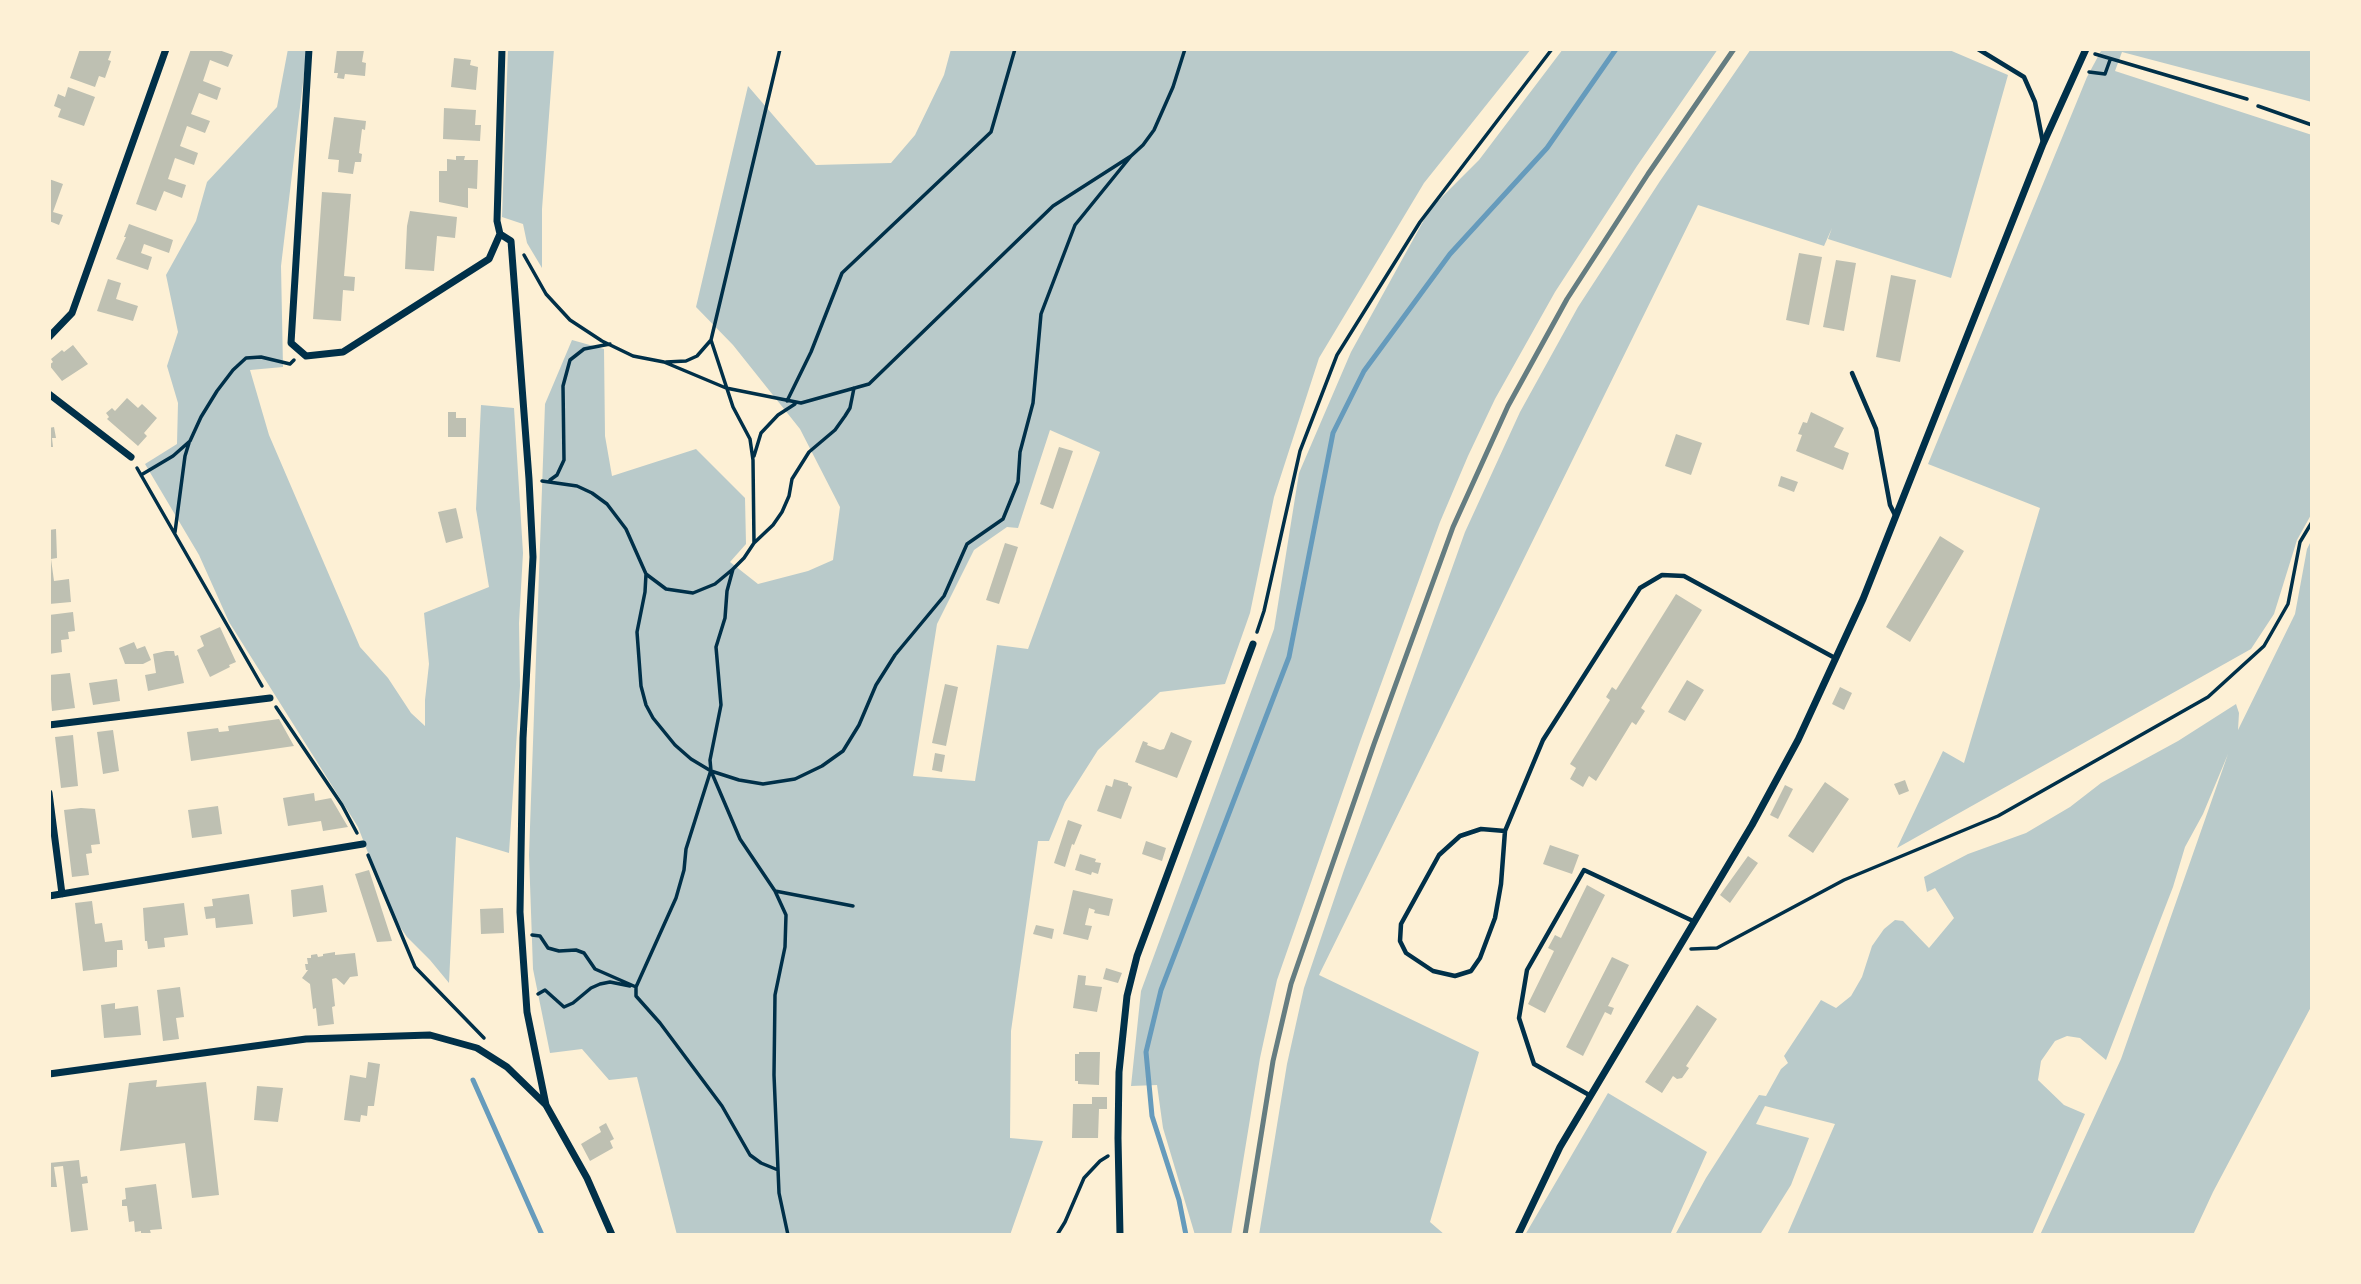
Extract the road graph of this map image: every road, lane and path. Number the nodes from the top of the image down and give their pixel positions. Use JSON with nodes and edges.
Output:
{"nodes":[{"id":1,"x":166,"y":49,"type":"edge"},
{"id":2,"x":309,"y":49,"type":"edge"},
{"id":3,"x":502,"y":49,"type":"edge"},
{"id":4,"x":780,"y":49,"type":"edge"},
{"id":5,"x":1015,"y":49,"type":"edge"},
{"id":6,"x":1185,"y":49,"type":"edge"},
{"id":7,"x":1552,"y":49,"type":"edge"},
{"id":8,"x":1979,"y":49,"type":"edge"},
{"id":9,"x":2088,"y":51,"type":"edge"},
{"id":10,"x":2111,"y":59,"type":"junction"},
{"id":11,"x":2105,"y":74,"type":"dead end"},
{"id":12,"x":2248,"y":99,"type":"dead end"},
{"id":13,"x":2258,"y":106,"type":"dead end"},
{"id":14,"x":2312,"y":125,"type":"edge"},
{"id":15,"x":2043,"y":144,"type":"junction"},
{"id":16,"x":1131,"y":156,"type":"junction"},
{"id":17,"x":500,"y":234,"type":"junction"},
{"id":18,"x":511,"y":241,"type":"junction"},
{"id":19,"x":49,"y":337,"type":"edge"},
{"id":20,"x":711,"y":340,"type":"junction"},
{"id":21,"x":610,"y":344,"type":"junction"},
{"id":22,"x":304,"y":354,"type":"junction"},
{"id":23,"x":664,"y":362,"type":"junction"},
{"id":24,"x":1852,"y":373,"type":"dead end"},
{"id":25,"x":726,"y":387,"type":"junction"},
{"id":26,"x":854,"y":388,"type":"junction"},
{"id":27,"x":49,"y":394,"type":"edge"},
{"id":28,"x":787,"y":401,"type":"junction"},
{"id":29,"x":796,"y":402,"type":"junction"},
{"id":30,"x":190,"y":441,"type":"junction"},
{"id":31,"x":131,"y":457,"type":"joint"},
{"id":32,"x":753,"y":460,"type":"junction"},
{"id":33,"x":141,"y":475,"type":"junction"},
{"id":34,"x":529,"y":479,"type":"junction"},
{"id":35,"x":548,"y":481,"type":"junction"},
{"id":36,"x":1895,"y":516,"type":"junction"},
{"id":37,"x":2312,"y":522,"type":"edge"},
{"id":38,"x":175,"y":534,"type":"junction"},
{"id":39,"x":754,"y":542,"type":"junction"},
{"id":40,"x":733,"y":569,"type":"junction"},
{"id":41,"x":646,"y":574,"type":"junction"},
{"id":42,"x":1253,"y":644,"type":"joint"},
{"id":43,"x":1836,"y":658,"type":"junction"},
{"id":44,"x":270,"y":698,"type":"junction"},
{"id":45,"x":49,"y":726,"type":"edge"},
{"id":46,"x":711,"y":771,"type":"junction"},
{"id":47,"x":49,"y":793,"type":"edge"},
{"id":48,"x":1505,"y":831,"type":"junction"},
{"id":49,"x":363,"y":844,"type":"junction"},
{"id":50,"x":775,"y":891,"type":"junction"},
{"id":51,"x":62,"y":894,"type":"junction"},
{"id":52,"x":49,"y":896,"type":"edge"},
{"id":53,"x":853,"y":906,"type":"dead end"},
{"id":54,"x":1693,"y":921,"type":"junction"},
{"id":55,"x":521,"y":933,"type":"junction"},
{"id":56,"x":1679,"y":949,"type":"junction"},
{"id":57,"x":636,"y":987,"type":"junction"},
{"id":58,"x":527,"y":1012,"type":"junction"},
{"id":59,"x":486,"y":1040,"type":"dead end"},
{"id":60,"x":49,"y":1074,"type":"edge"},
{"id":61,"x":1591,"y":1096,"type":"junction"},
{"id":62,"x":545,"y":1105,"type":"junction"},
{"id":63,"x":1118,"y":1153,"type":"junction"},
{"id":64,"x":778,"y":1170,"type":"junction"},
{"id":65,"x":612,"y":1235,"type":"edge"},
{"id":66,"x":788,"y":1235,"type":"edge"},
{"id":67,"x":1057,"y":1235,"type":"edge"},
{"id":68,"x":1120,"y":1235,"type":"edge"},
{"id":69,"x":1518,"y":1235,"type":"edge"}],
"edges":[{"from":1,"to":19,"type":"street"},
{"from":2,"to":22,"type":"street"},
{"from":3,"to":17,"type":"street"},
{"from":4,"to":20,"type":"path"},
{"from":5,"to":28,"type":"path"},
{"from":6,"to":16,"type":"path"},
{"from":7,"to":42,"type":"path"},
{"from":8,"to":15,"type":"lane"},
{"from":9,"to":10,"type":"path"},
{"from":9,"to":15,"type":"street"},
{"from":10,"to":11,"type":"path"},
{"from":10,"to":12,"type":"path"},
{"from":13,"to":14,"type":"path"},
{"from":15,"to":36,"type":"street"},
{"from":16,"to":26,"type":"path"},
{"from":16,"to":46,"type":"path"},
{"from":17,"to":18,"type":"street"},
{"from":17,"to":22,"type":"street"},
{"from":18,"to":21,"type":"path"},
{"from":18,"to":34,"type":"street"},
{"from":20,"to":23,"type":"path"},
{"from":20,"to":25,"type":"path"},
{"from":21,"to":23,"type":"path"},
{"from":21,"to":35,"type":"path"},
{"from":22,"to":30,"type":"path"},
{"from":23,"to":25,"type":"path"},
{"from":24,"to":36,"type":"lane"},
{"from":25,"to":28,"type":"path"},
{"from":25,"to":32,"type":"path"},
{"from":26,"to":29,"type":"path"},
{"from":26,"to":39,"type":"path"},
{"from":27,"to":31,"type":"street"},
{"from":28,"to":29,"type":"path"},
{"from":29,"to":32,"type":"path"},
{"from":30,"to":33,"type":"path"},
{"from":30,"to":38,"type":"path"},
{"from":31,"to":33,"type":"path"},
{"from":32,"to":39,"type":"path"},
{"from":33,"to":38,"type":"path"},
{"from":34,"to":35,"type":"path"},
{"from":34,"to":55,"type":"street"},
{"from":35,"to":41,"type":"path"},
{"from":36,"to":43,"type":"street"},
{"from":37,"to":56,"type":"path"},
{"from":38,"to":44,"type":"path"},
{"from":39,"to":40,"type":"path"},
{"from":40,"to":41,"type":"path"},
{"from":40,"to":46,"type":"path"},
{"from":41,"to":46,"type":"path"},
{"from":42,"to":63,"type":"street"},
{"from":43,"to":48,"type":"lane"},
{"from":43,"to":54,"type":"street"},
{"from":44,"to":45,"type":"street"},
{"from":44,"to":49,"type":"path"},
{"from":46,"to":50,"type":"path"},
{"from":46,"to":57,"type":"path"},
{"from":47,"to":51,"type":"street"},
{"from":48,"to":48,"type":"lane"},
{"from":49,"to":51,"type":"street"},
{"from":49,"to":59,"type":"path"},
{"from":50,"to":53,"type":"path"},
{"from":50,"to":64,"type":"path"},
{"from":51,"to":52,"type":"street"},
{"from":54,"to":56,"type":"street"},
{"from":54,"to":61,"type":"lane"},
{"from":55,"to":57,"type":"path"},
{"from":55,"to":58,"type":"street"},
{"from":56,"to":61,"type":"street"},
{"from":57,"to":58,"type":"path"},
{"from":57,"to":64,"type":"path"},
{"from":58,"to":62,"type":"street"},
{"from":60,"to":62,"type":"street"},
{"from":61,"to":69,"type":"street"},
{"from":62,"to":65,"type":"street"},
{"from":63,"to":67,"type":"path"},
{"from":63,"to":68,"type":"street"},
{"from":64,"to":66,"type":"path"}]}
